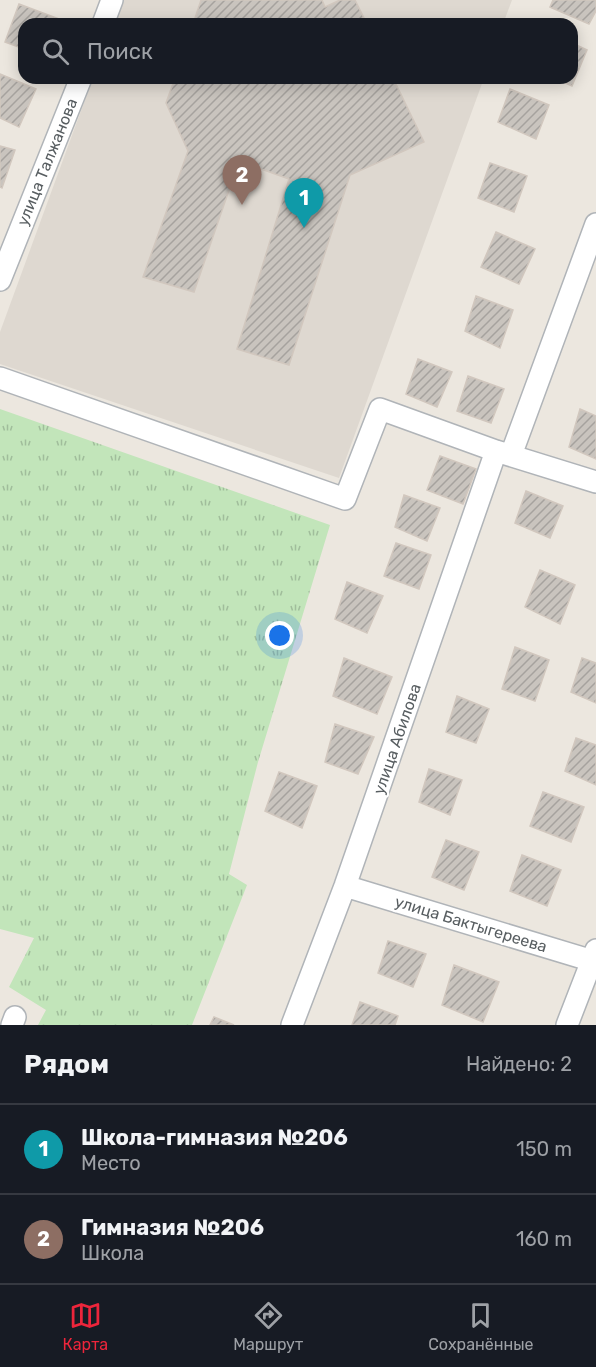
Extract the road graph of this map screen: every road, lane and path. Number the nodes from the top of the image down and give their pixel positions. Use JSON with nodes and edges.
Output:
{"nodes":[{"id":1,"x":112,"y":0,"type":"edge"},
{"id":2,"x":105,"y":18,"type":"edge"},
{"id":3,"x":79,"y":84,"type":"edge"},
{"id":4,"x":596,"y":224,"type":"edge"},
{"id":5,"x":0,"y":280,"type":"edge"},
{"id":6,"x":0,"y":378,"type":"edge"},
{"id":7,"x":504,"y":453,"type":"junction"},
{"id":8,"x":596,"y":482,"type":"edge"},
{"id":9,"x":345,"y":886,"type":"junction"},
{"id":10,"x":595,"y":957,"type":"edge"},
{"id":11,"x":292,"y":1025,"type":"edge"},
{"id":12,"x":567,"y":1025,"type":"edge"}],
"edges":[{"from":1,"to":2,"type":"street"},
{"from":3,"to":5,"type":"street","name":"улица Талжанова"},
{"from":4,"to":7,"type":"street","name":"улица Абилова"},
{"from":6,"to":7,"type":"street"},
{"from":7,"to":8,"type":"street"},
{"from":7,"to":9,"type":"street","name":"улица Абилова"},
{"from":9,"to":10,"type":"street","name":"улица Бактыгереева"},
{"from":9,"to":11,"type":"street","name":"улица Абилова"},
{"from":10,"to":12,"type":"street"}]}
